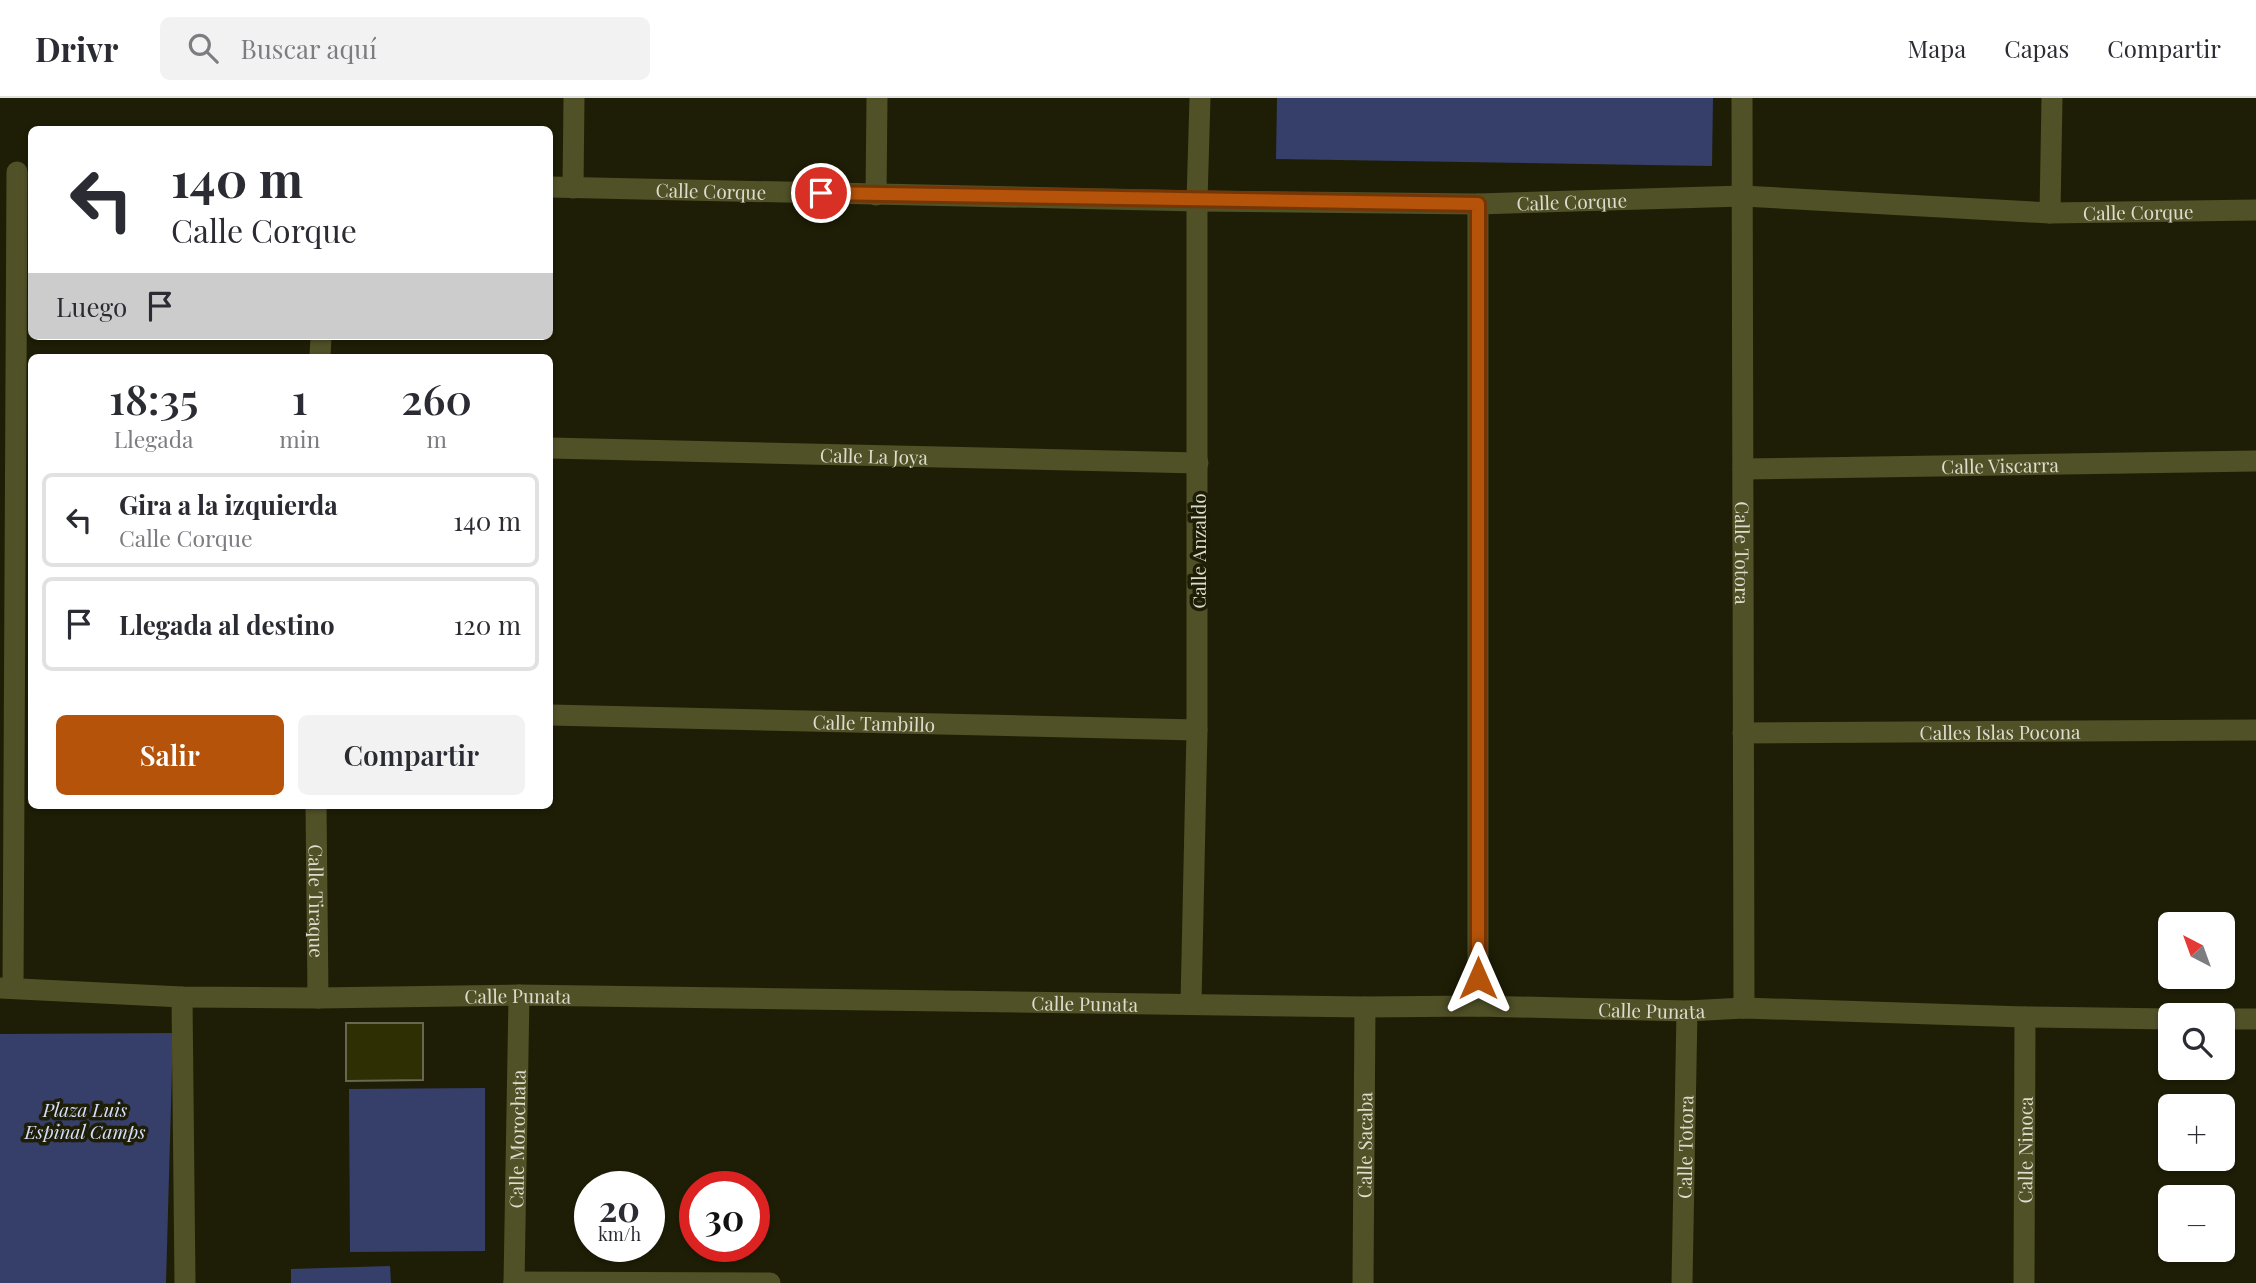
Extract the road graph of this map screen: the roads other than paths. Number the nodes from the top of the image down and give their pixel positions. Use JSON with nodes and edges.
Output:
{"nodes":[{"id":1,"x":574,"y":98,"type":"edge"},
{"id":2,"x":877,"y":98,"type":"edge"},
{"id":3,"x":1199,"y":98,"type":"edge"},
{"id":4,"x":1742,"y":98,"type":"edge"},
{"id":5,"x":2052,"y":98,"type":"edge"},
{"id":6,"x":16,"y":172,"type":"edge"},
{"id":7,"x":553,"y":187,"type":"edge"},
{"id":8,"x":573,"y":188,"type":"junction"},
{"id":9,"x":876,"y":195,"type":"junction"},
{"id":10,"x":1743,"y":196,"type":"junction"},
{"id":11,"x":1197,"y":201,"type":"junction"},
{"id":12,"x":1478,"y":204,"type":"junction"},
{"id":13,"x":2256,"y":210,"type":"edge"},
{"id":14,"x":2050,"y":213,"type":"junction"},
{"id":15,"x":553,"y":448,"type":"edge"},
{"id":16,"x":2256,"y":461,"type":"edge"},
{"id":17,"x":1198,"y":463,"type":"junction"},
{"id":18,"x":1743,"y":469,"type":"junction"},
{"id":19,"x":553,"y":715,"type":"edge"},
{"id":20,"x":1197,"y":730,"type":"junction"},
{"id":21,"x":2256,"y":730,"type":"edge"},
{"id":22,"x":1743,"y":733,"type":"junction"},
{"id":23,"x":316,"y":809,"type":"edge"},
{"id":24,"x":6,"y":988,"type":"edge"},
{"id":25,"x":519,"y":995,"type":"junction"},
{"id":26,"x":182,"y":996,"type":"junction"},
{"id":27,"x":318,"y":998,"type":"junction"},
{"id":28,"x":1191,"y":1003,"type":"junction"},
{"id":29,"x":1478,"y":1006,"type":"junction"},
{"id":30,"x":1365,"y":1007,"type":"junction"},
{"id":31,"x":1744,"y":1009,"type":"junction"},
{"id":32,"x":1687,"y":1011,"type":"junction"},
{"id":33,"x":2025,"y":1017,"type":"junction"},
{"id":34,"x":2158,"y":1018,"type":"edge"},
{"id":35,"x":2235,"y":1019,"type":"edge"},
{"id":36,"x":2256,"y":1019,"type":"edge"},
{"id":37,"x":185,"y":1283,"type":"edge"},
{"id":38,"x":514,"y":1283,"type":"edge"},
{"id":39,"x":770,"y":1283,"type":"edge"},
{"id":40,"x":1363,"y":1283,"type":"edge"},
{"id":41,"x":1682,"y":1283,"type":"edge"},
{"id":42,"x":2024,"y":1283,"type":"edge"}],
"edges":[{"from":1,"to":8,"type":"street"},
{"from":2,"to":9,"type":"street"},
{"from":3,"to":11,"type":"street","name":"Calle Anzaldo"},
{"from":4,"to":10,"type":"street","name":"Calle Totora"},
{"from":5,"to":14,"type":"street"},
{"from":6,"to":24,"type":"street"},
{"from":7,"to":8,"type":"street","name":"Calle Corque"},
{"from":8,"to":9,"type":"street","name":"Calle Corque"},
{"from":9,"to":11,"type":"street","name":"Calle Corque"},
{"from":10,"to":12,"type":"street","name":"Calle Corque"},
{"from":10,"to":14,"type":"street","name":"Calle Corque"},
{"from":10,"to":18,"type":"street","name":"Calle Totora"},
{"from":11,"to":12,"type":"street","name":"Calle Corque"},
{"from":11,"to":17,"type":"street","name":"Calle Anzaldo"},
{"from":12,"to":29,"type":"street"},
{"from":13,"to":14,"type":"street","name":"Calle Corque"},
{"from":15,"to":17,"type":"street","name":"Calle La Joya"},
{"from":16,"to":18,"type":"street","name":"Calle Viscarra"},
{"from":17,"to":20,"type":"street","name":"Calle Anzaldo"},
{"from":18,"to":22,"type":"street","name":"Calle Totora"},
{"from":19,"to":20,"type":"street","name":"Calle Tambillo"},
{"from":20,"to":28,"type":"street","name":"Calle Anzaldo"},
{"from":21,"to":22,"type":"street","name":"Calles Islas Pocona"},
{"from":22,"to":31,"type":"street","name":"Calle Totora"},
{"from":23,"to":27,"type":"street","name":"Calle Tiraque"},
{"from":24,"to":26,"type":"street","name":"Calle Punata"},
{"from":25,"to":27,"type":"street","name":"Calle Punata"},
{"from":25,"to":28,"type":"street","name":"Calle Punata"},
{"from":25,"to":38,"type":"street","name":"Calle Morochata"},
{"from":26,"to":27,"type":"street","name":"Calle Punata"},
{"from":26,"to":37,"type":"street"},
{"from":28,"to":30,"type":"street","name":"Calle Punata"},
{"from":29,"to":30,"type":"street","name":"Calle Punata"},
{"from":29,"to":32,"type":"street","name":"Calle Punata"},
{"from":30,"to":40,"type":"street","name":"Calle Sacaba"},
{"from":31,"to":32,"type":"street","name":"Calle Punata"},
{"from":31,"to":33,"type":"street","name":"Calle Punata"},
{"from":32,"to":41,"type":"street","name":"Calle Totora"},
{"from":33,"to":34,"type":"street","name":"Calle Punata"},
{"from":33,"to":42,"type":"street","name":"Calle Ninoca"},
{"from":35,"to":36,"type":"street"},
{"from":38,"to":39,"type":"street"}]}
